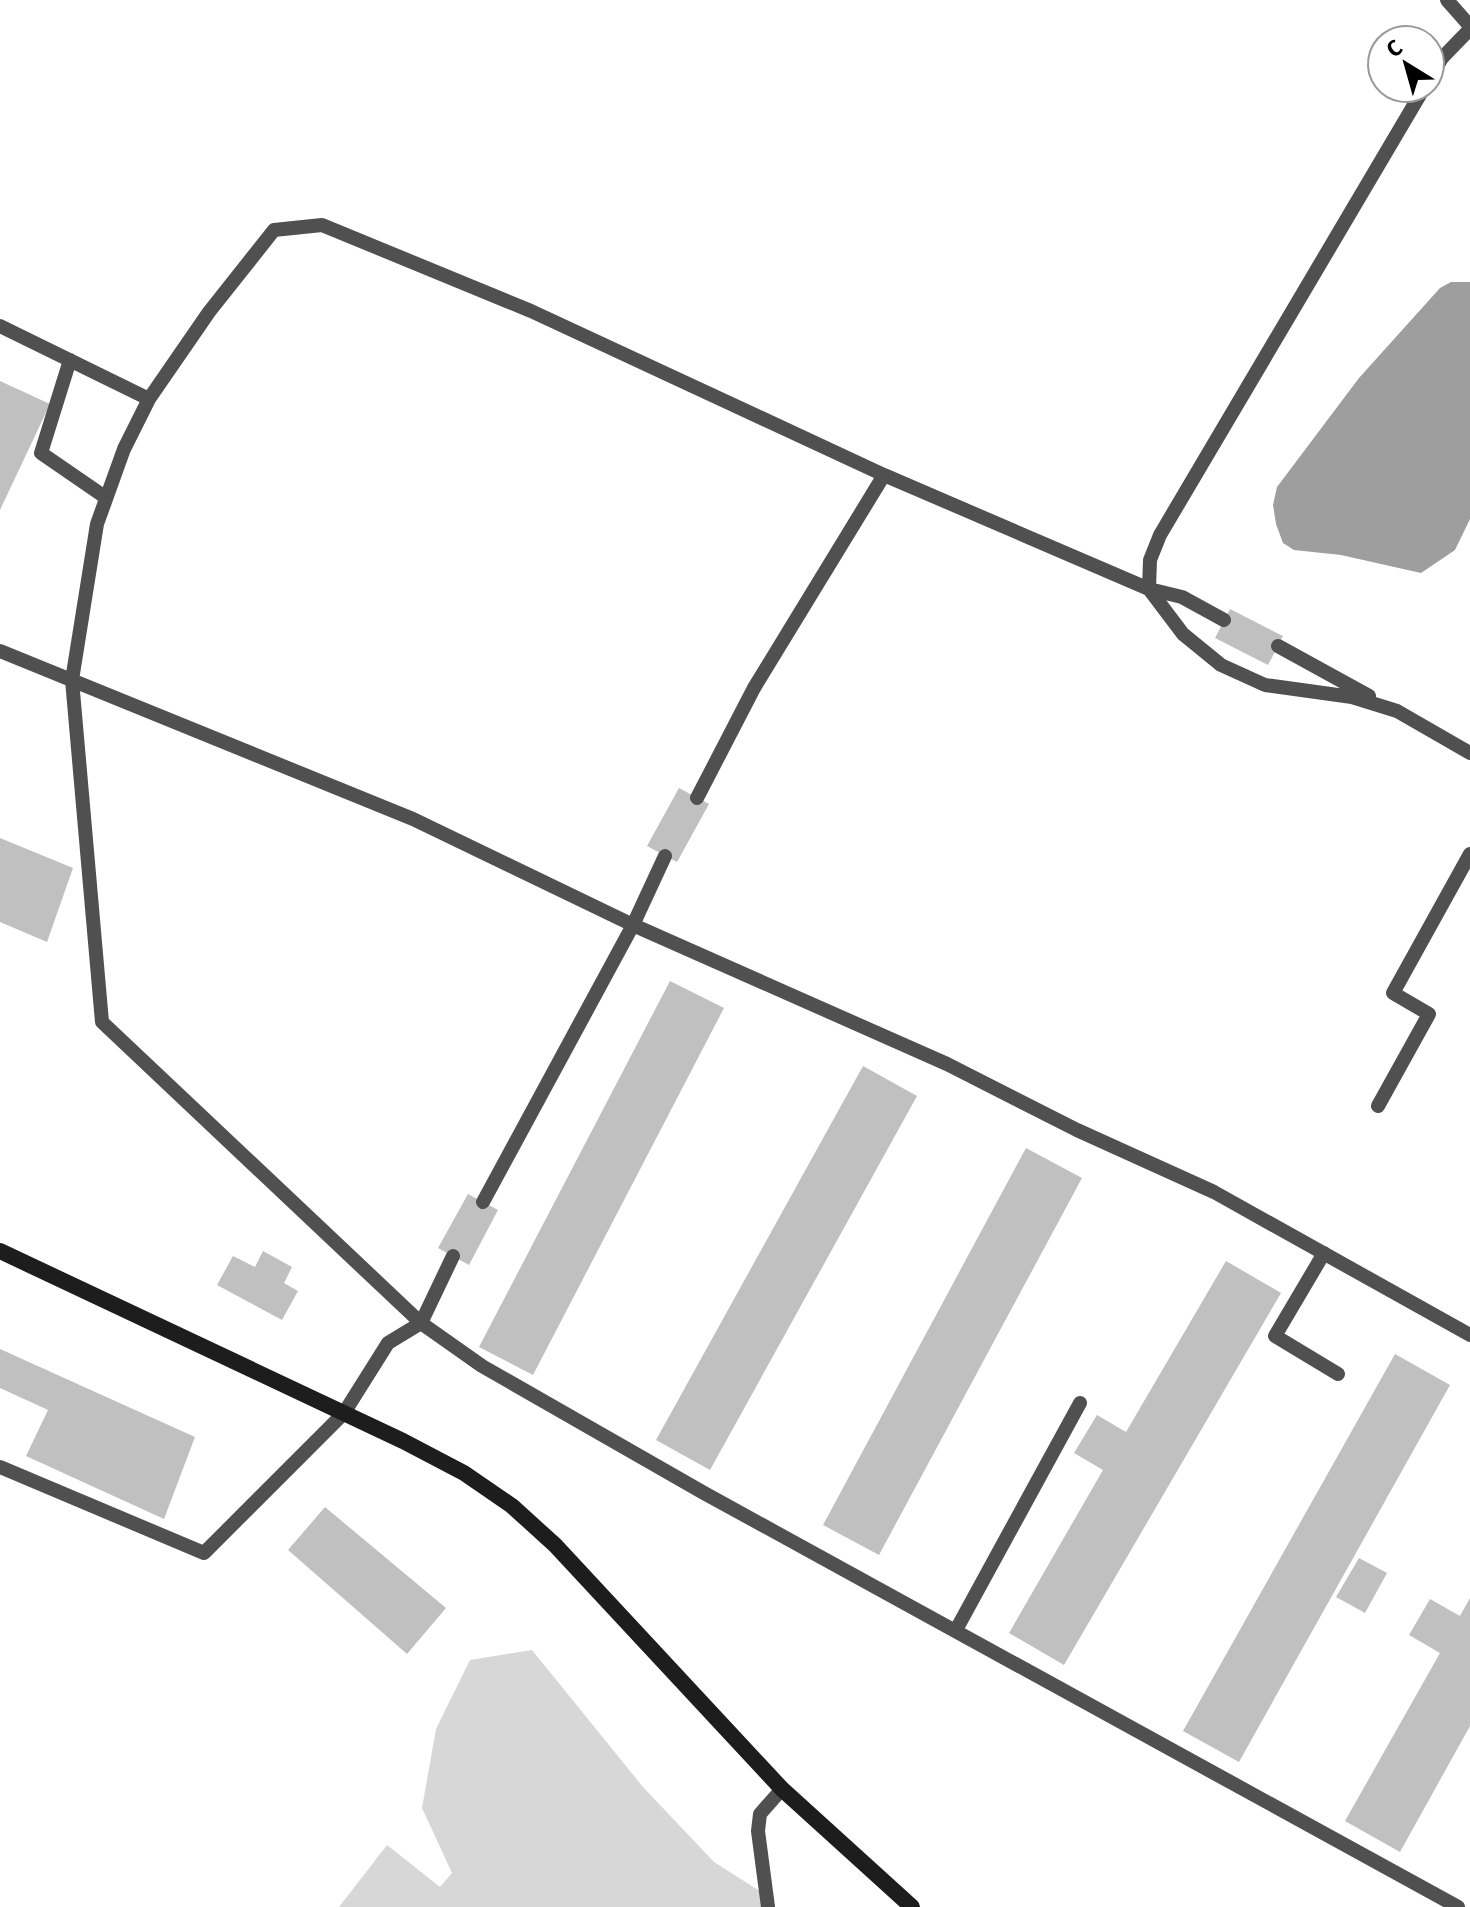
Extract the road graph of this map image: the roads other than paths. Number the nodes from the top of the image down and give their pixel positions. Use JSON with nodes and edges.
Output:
{"nodes":[{"id":1,"x":1447,"y":0,"type":"edge"},
{"id":2,"x":1470,"y":28,"type":"edge"},
{"id":3,"x":1446,"y":54,"type":"edge"},
{"id":4,"x":1415,"y":104,"type":"edge"},
{"id":5,"x":0,"y":326,"type":"edge"},
{"id":6,"x":70,"y":360,"type":"junction"},
{"id":7,"x":149,"y":399,"type":"junction"},
{"id":8,"x":884,"y":475,"type":"junction"},
{"id":9,"x":105,"y":497,"type":"junction"},
{"id":10,"x":1149,"y":589,"type":"junction"},
{"id":11,"x":1224,"y":620,"type":"dead end"},
{"id":12,"x":1278,"y":646,"type":"dead end"},
{"id":13,"x":0,"y":651,"type":"edge"},
{"id":14,"x":72,"y":680,"type":"junction"},
{"id":15,"x":1397,"y":711,"type":"junction"},
{"id":16,"x":1470,"y":753,"type":"edge"},
{"id":17,"x":697,"y":798,"type":"dead end"},
{"id":18,"x":1470,"y":854,"type":"edge"},
{"id":19,"x":665,"y":856,"type":"dead end"},
{"id":20,"x":633,"y":925,"type":"junction"},
{"id":21,"x":1378,"y":1106,"type":"dead end"},
{"id":22,"x":483,"y":1202,"type":"dead end"},
{"id":23,"x":0,"y":1251,"type":"edge"},
{"id":24,"x":1324,"y":1253,"type":"junction"},
{"id":25,"x":453,"y":1256,"type":"dead end"},
{"id":26,"x":421,"y":1323,"type":"junction"},
{"id":27,"x":1470,"y":1335,"type":"edge"},
{"id":28,"x":1338,"y":1374,"type":"dead end"},
{"id":29,"x":1080,"y":1403,"type":"dead end"},
{"id":30,"x":344,"y":1413,"type":"junction"},
{"id":31,"x":0,"y":1467,"type":"edge"},
{"id":32,"x":956,"y":1630,"type":"junction"},
{"id":33,"x":782,"y":1789,"type":"junction"},
{"id":34,"x":768,"y":1907,"type":"edge"},
{"id":35,"x":912,"y":1907,"type":"edge"},
{"id":36,"x":1458,"y":1907,"type":"edge"}],
"edges":[{"from":1,"to":2,"type":"lane"},
{"from":2,"to":3,"type":"lane"},
{"from":4,"to":10,"type":"lane"},
{"from":5,"to":6,"type":"lane"},
{"from":6,"to":7,"type":"lane"},
{"from":6,"to":9,"type":"lane"},
{"from":7,"to":8,"type":"lane"},
{"from":7,"to":9,"type":"lane"},
{"from":8,"to":10,"type":"lane"},
{"from":8,"to":17,"type":"lane"},
{"from":9,"to":14,"type":"lane"},
{"from":10,"to":11,"type":"lane"},
{"from":10,"to":15,"type":"lane"},
{"from":12,"to":15,"type":"lane"},
{"from":13,"to":14,"type":"lane"},
{"from":14,"to":20,"type":"lane"},
{"from":14,"to":26,"type":"lane"},
{"from":15,"to":16,"type":"lane"},
{"from":18,"to":21,"type":"lane"},
{"from":19,"to":20,"type":"lane"},
{"from":20,"to":22,"type":"lane"},
{"from":20,"to":24,"type":"lane"},
{"from":23,"to":30,"type":"street"},
{"from":24,"to":27,"type":"lane"},
{"from":24,"to":28,"type":"lane"},
{"from":25,"to":26,"type":"lane"},
{"from":26,"to":30,"type":"lane"},
{"from":26,"to":32,"type":"lane"},
{"from":29,"to":32,"type":"lane"},
{"from":30,"to":31,"type":"lane"},
{"from":30,"to":33,"type":"street"},
{"from":32,"to":36,"type":"lane"},
{"from":33,"to":34,"type":"lane"},
{"from":33,"to":35,"type":"street"}]}
